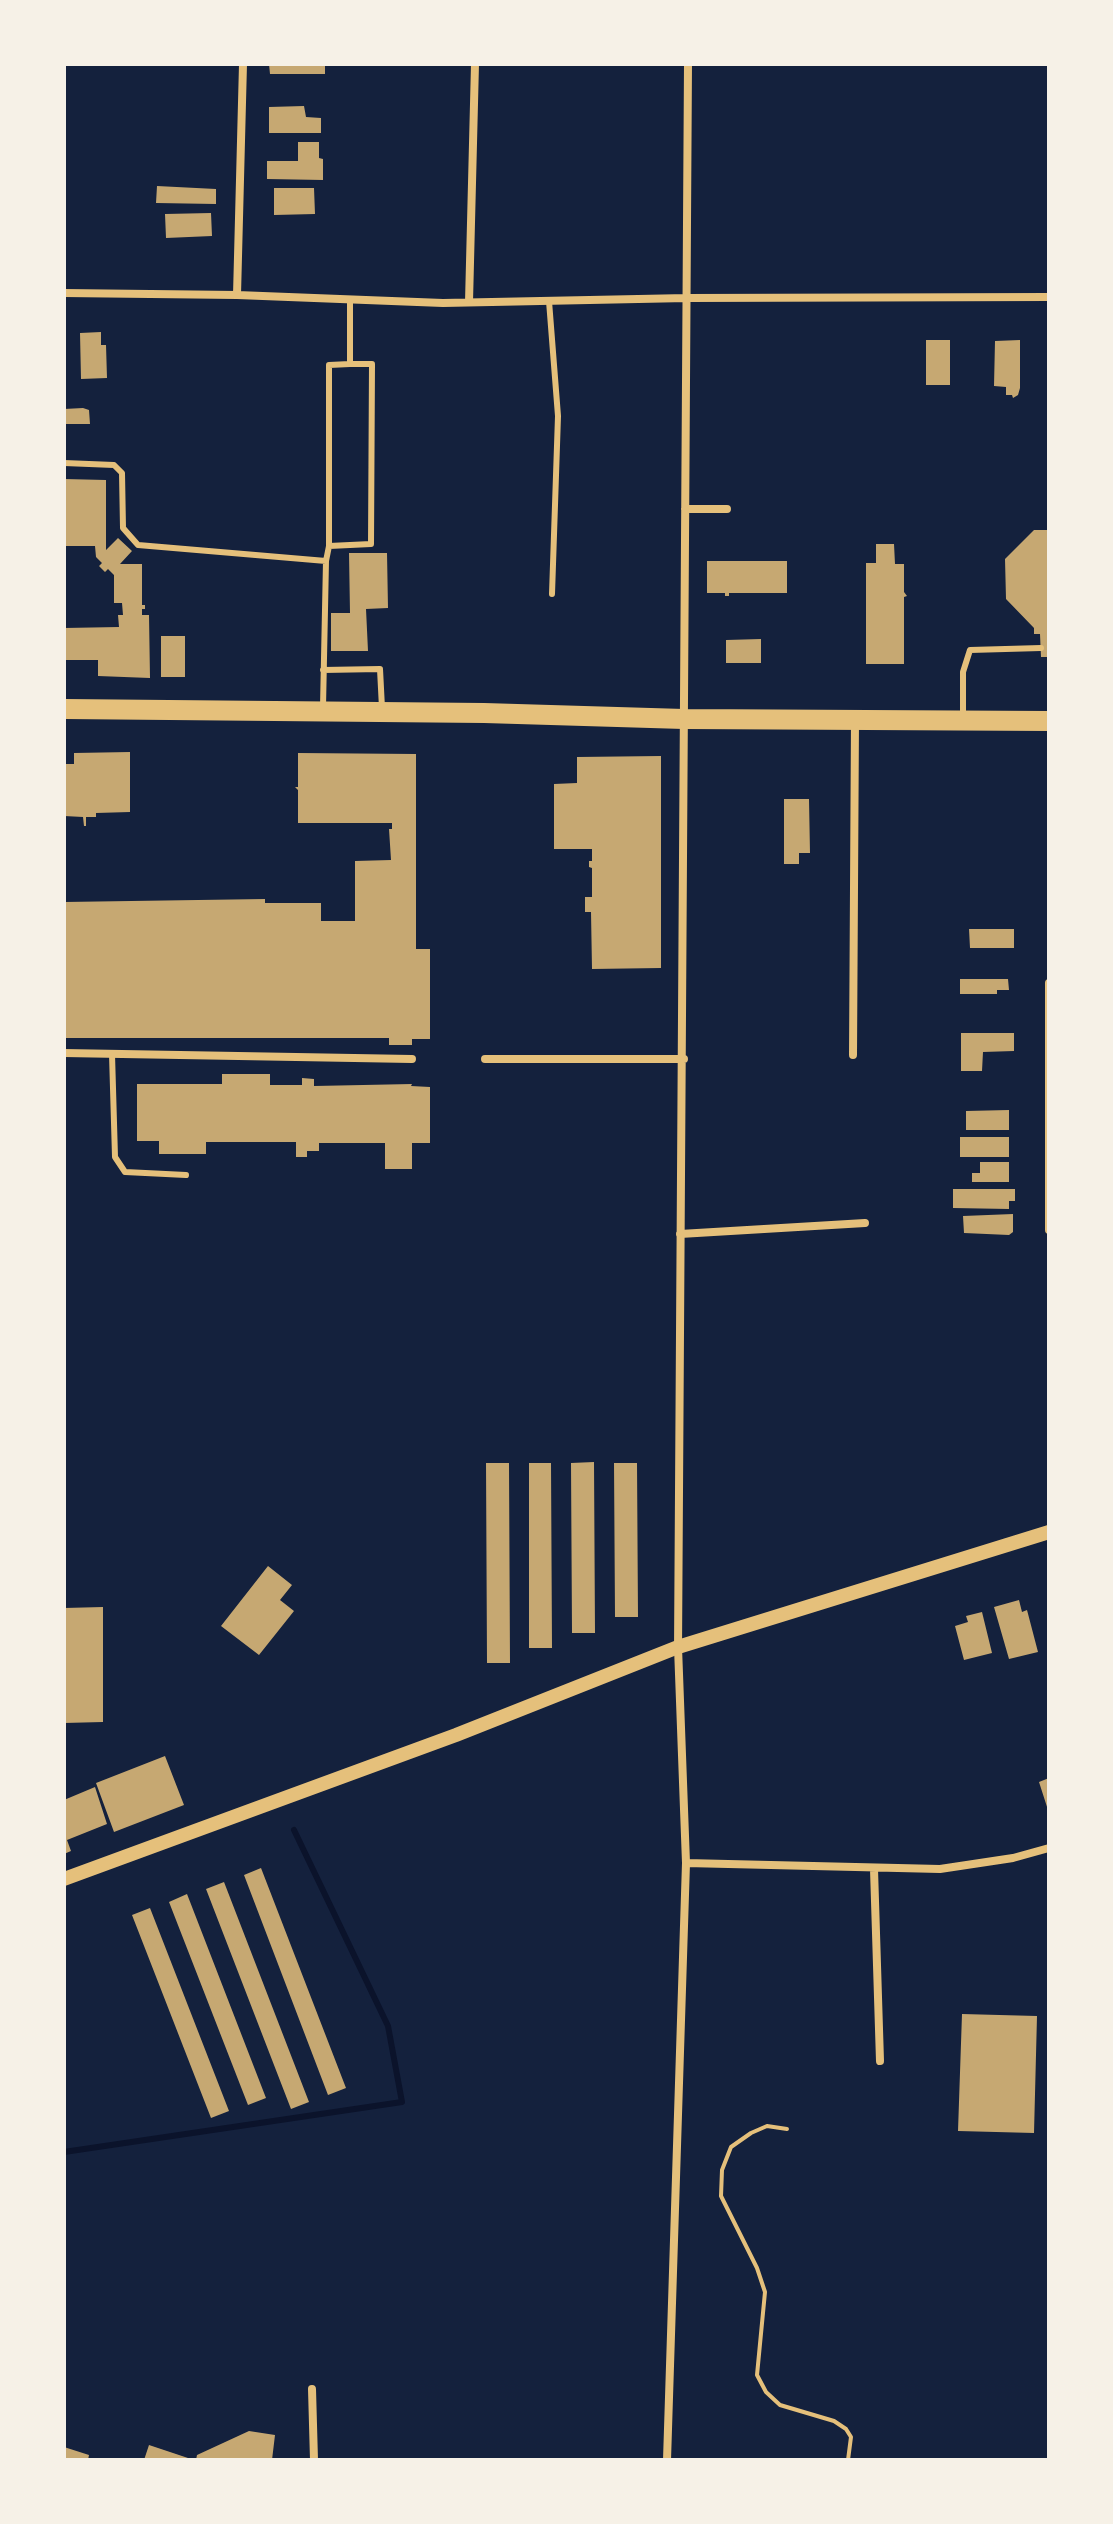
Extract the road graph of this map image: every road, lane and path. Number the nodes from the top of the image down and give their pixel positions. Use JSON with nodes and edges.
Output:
{"nodes":[{"id":1,"x":243,"y":64,"type":"edge"},
{"id":2,"x":475,"y":64,"type":"edge"},
{"id":3,"x":688,"y":64,"type":"edge"},
{"id":4,"x":64,"y":293,"type":"edge"},
{"id":5,"x":237,"y":295,"type":"junction"},
{"id":6,"x":1049,"y":297,"type":"edge"},
{"id":7,"x":687,"y":298,"type":"junction"},
{"id":8,"x":350,"y":299,"type":"junction"},
{"id":9,"x":549,"y":301,"type":"junction"},
{"id":10,"x":469,"y":302,"type":"junction"},
{"id":11,"x":350,"y":364,"type":"junction"},
{"id":12,"x":64,"y":463,"type":"edge"},
{"id":13,"x":685,"y":509,"type":"junction"},
{"id":14,"x":727,"y":509,"type":"dead end"},
{"id":15,"x":329,"y":546,"type":"junction"},
{"id":16,"x":326,"y":561,"type":"junction"},
{"id":17,"x":552,"y":594,"type":"dead end"},
{"id":18,"x":1041,"y":648,"type":"dead end"},
{"id":19,"x":323,"y":670,"type":"junction"},
{"id":20,"x":64,"y":709,"type":"edge"},
{"id":21,"x":323,"y":712,"type":"junction"},
{"id":22,"x":383,"y":712,"type":"junction"},
{"id":23,"x":684,"y":719,"type":"junction"},
{"id":24,"x":855,"y":719,"type":"junction"},
{"id":25,"x":963,"y":720,"type":"junction"},
{"id":26,"x":1049,"y":721,"type":"edge"},
{"id":27,"x":1049,"y":983,"type":"edge"},
{"id":28,"x":64,"y":1053,"type":"edge"},
{"id":29,"x":112,"y":1054,"type":"junction"},
{"id":30,"x":853,"y":1055,"type":"dead end"},
{"id":31,"x":412,"y":1059,"type":"dead end"},
{"id":32,"x":485,"y":1059,"type":"dead end"},
{"id":33,"x":684,"y":1059,"type":"junction"},
{"id":34,"x":186,"y":1175,"type":"dead end"},
{"id":35,"x":865,"y":1223,"type":"dead end"},
{"id":36,"x":1049,"y":1230,"type":"edge"},
{"id":37,"x":680,"y":1234,"type":"junction"},
{"id":38,"x":1049,"y":1532,"type":"edge"},
{"id":39,"x":678,"y":1647,"type":"junction"},
{"id":40,"x":1049,"y":1848,"type":"edge"},
{"id":41,"x":686,"y":1863,"type":"junction"},
{"id":42,"x":874,"y":1869,"type":"junction"},
{"id":43,"x":64,"y":1879,"type":"edge"},
{"id":44,"x":880,"y":2061,"type":"dead end"},
{"id":45,"x":787,"y":2129,"type":"dead end"},
{"id":46,"x":312,"y":2389,"type":"dead end"},
{"id":47,"x":314,"y":2460,"type":"edge"},
{"id":48,"x":667,"y":2460,"type":"edge"},
{"id":49,"x":848,"y":2460,"type":"edge"}],
"edges":[{"from":1,"to":5,"type":"street"},
{"from":2,"to":10,"type":"street"},
{"from":3,"to":7,"type":"street"},
{"from":4,"to":5,"type":"street"},
{"from":5,"to":8,"type":"street"},
{"from":6,"to":7,"type":"street"},
{"from":7,"to":9,"type":"street"},
{"from":7,"to":13,"type":"street"},
{"from":8,"to":10,"type":"street"},
{"from":8,"to":11,"type":"lane"},
{"from":9,"to":10,"type":"street"},
{"from":9,"to":17,"type":"lane"},
{"from":11,"to":15,"type":"lane"},
{"from":11,"to":15,"type":"lane"},
{"from":12,"to":16,"type":"lane"},
{"from":13,"to":14,"type":"street"},
{"from":13,"to":23,"type":"street"},
{"from":15,"to":16,"type":"lane"},
{"from":16,"to":19,"type":"lane"},
{"from":18,"to":25,"type":"lane"},
{"from":19,"to":21,"type":"lane"},
{"from":19,"to":22,"type":"lane"},
{"from":20,"to":21,"type":"main road"},
{"from":21,"to":22,"type":"main road"},
{"from":22,"to":23,"type":"main road"},
{"from":23,"to":24,"type":"main road"},
{"from":23,"to":33,"type":"street"},
{"from":24,"to":25,"type":"main road"},
{"from":24,"to":30,"type":"street"},
{"from":25,"to":26,"type":"main road"},
{"from":27,"to":36,"type":"street"},
{"from":28,"to":29,"type":"street"},
{"from":29,"to":31,"type":"street"},
{"from":29,"to":34,"type":"lane"},
{"from":32,"to":33,"type":"street"},
{"from":33,"to":37,"type":"street"},
{"from":35,"to":37,"type":"street"},
{"from":37,"to":39,"type":"street"},
{"from":38,"to":39,"type":"street"},
{"from":39,"to":41,"type":"street"},
{"from":39,"to":43,"type":"street"},
{"from":40,"to":42,"type":"street"},
{"from":41,"to":42,"type":"street"},
{"from":41,"to":48,"type":"street"},
{"from":42,"to":44,"type":"street"},
{"from":45,"to":49,"type":"path"},
{"from":46,"to":47,"type":"street"}]}
